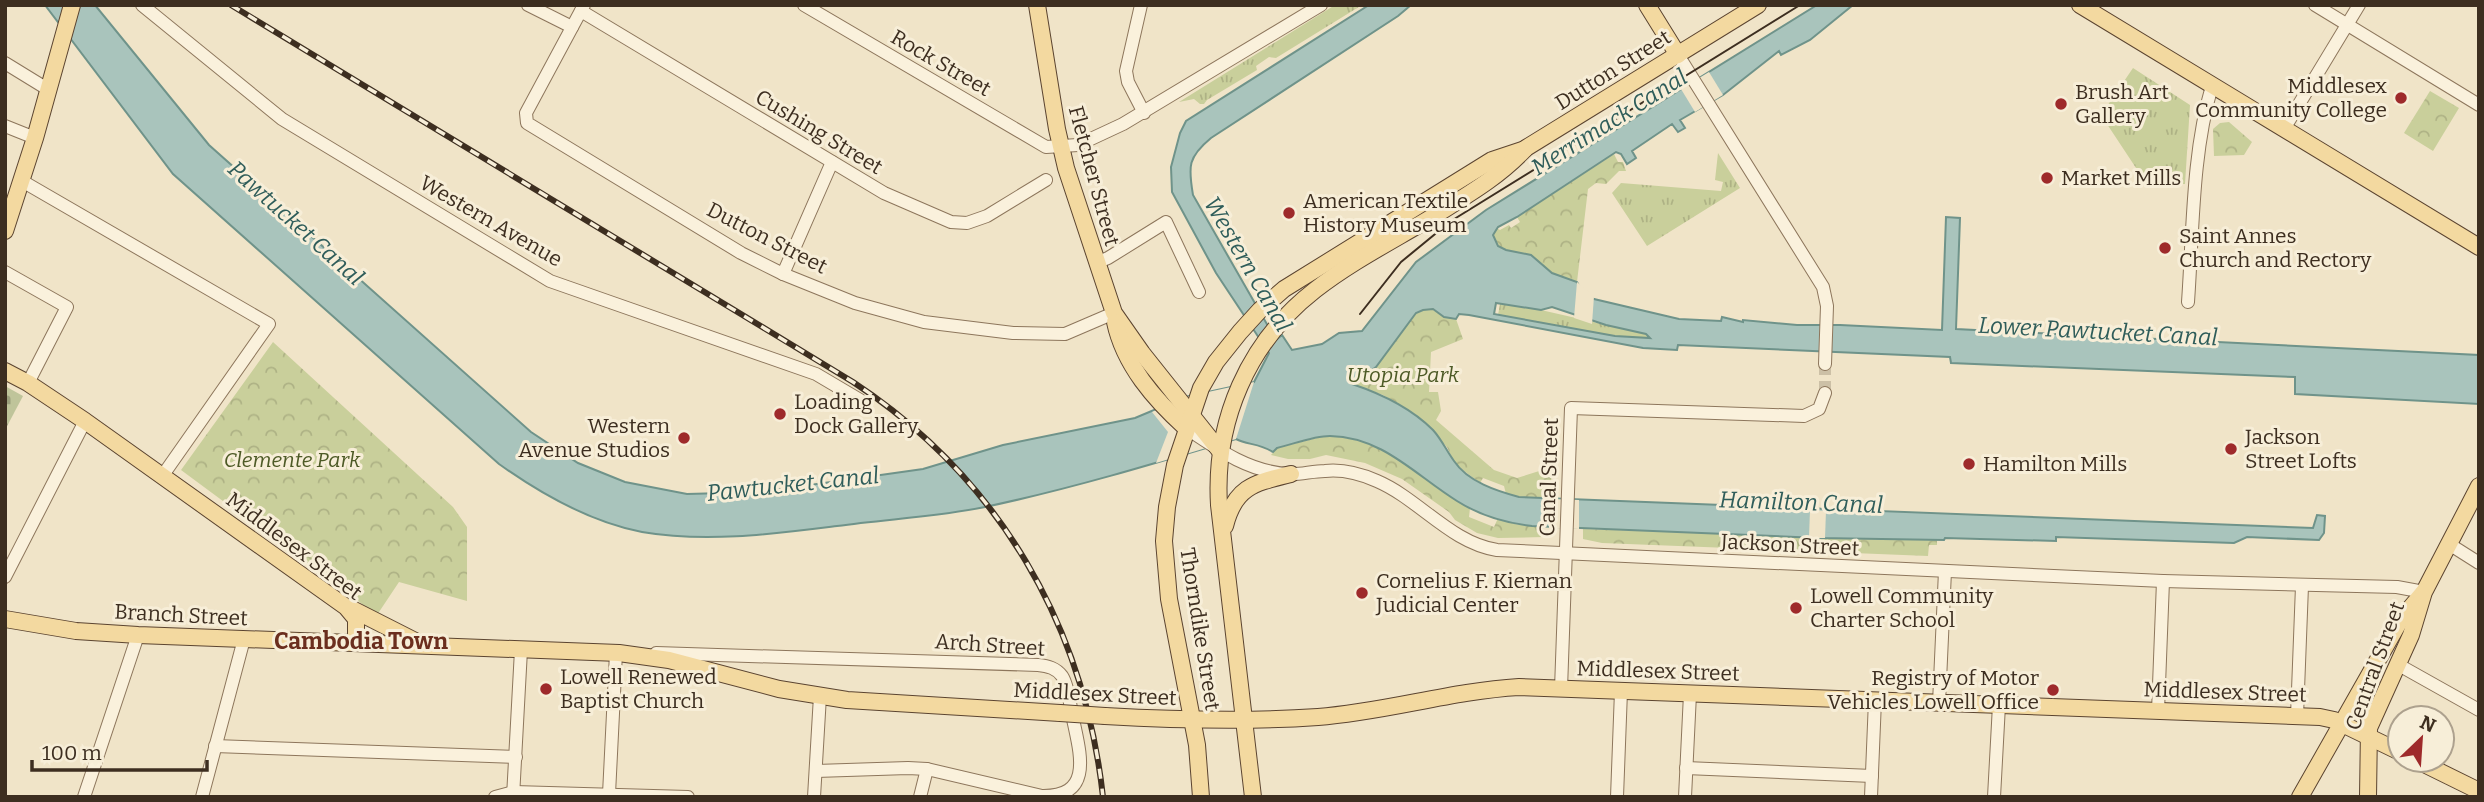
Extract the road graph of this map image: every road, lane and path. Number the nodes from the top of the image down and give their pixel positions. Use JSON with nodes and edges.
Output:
{"nodes":[{"id":1,"x":72,"y":5,"type":"edge"},
{"id":2,"x":528,"y":5,"type":"edge"},
{"id":3,"x":804,"y":5,"type":"edge"},
{"id":4,"x":1037,"y":5,"type":"edge"},
{"id":5,"x":1141,"y":5,"type":"edge"},
{"id":6,"x":1321,"y":5,"type":"edge"},
{"id":7,"x":1647,"y":5,"type":"edge"},
{"id":8,"x":1758,"y":5,"type":"edge"},
{"id":9,"x":2080,"y":5,"type":"edge"},
{"id":10,"x":2315,"y":5,"type":"edge"},
{"id":11,"x":2359,"y":5,"type":"edge"},
{"id":12,"x":582,"y":8,"type":"edge"},
{"id":13,"x":146,"y":9,"type":"edge"},
{"id":14,"x":2347,"y":25,"type":"junction"},
{"id":15,"x":572,"y":27,"type":"junction"},
{"id":16,"x":1678,"y":55,"type":"junction"},
{"id":17,"x":5,"y":63,"type":"edge"},
{"id":18,"x":2212,"y":86,"type":"junction"},
{"id":19,"x":48,"y":90,"type":"junction"},
{"id":20,"x":2479,"y":105,"type":"edge"},
{"id":21,"x":1144,"y":113,"type":"junction"},
{"id":22,"x":5,"y":126,"type":"edge"},
{"id":23,"x":2284,"y":129,"type":"junction"},
{"id":24,"x":35,"y":138,"type":"junction"},
{"id":25,"x":1061,"y":146,"type":"junction"},
{"id":26,"x":1527,"y":148,"type":"junction"},
{"id":27,"x":832,"y":162,"type":"junction"},
{"id":28,"x":1046,"y":180,"type":"dead end"},
{"id":29,"x":22,"y":181,"type":"junction"},
{"id":30,"x":6,"y":224,"type":"edge"},
{"id":31,"x":2479,"y":247,"type":"edge"},
{"id":32,"x":1096,"y":263,"type":"junction"},
{"id":33,"x":5,"y":272,"type":"edge"},
{"id":34,"x":783,"y":274,"type":"junction"},
{"id":35,"x":1199,"y":292,"type":"dead end"},
{"id":36,"x":2189,"y":302,"type":"dead end"},
{"id":37,"x":1114,"y":313,"type":"junction"},
{"id":38,"x":1826,"y":361,"type":"tunnel mouth"},
{"id":39,"x":5,"y":371,"type":"edge"},
{"id":40,"x":27,"y":383,"type":"junction"},
{"id":41,"x":1825,"y":393,"type":"tunnel mouth"},
{"id":42,"x":860,"y":400,"type":"dead end"},
{"id":43,"x":85,"y":421,"type":"junction"},
{"id":44,"x":1188,"y":421,"type":"junction"},
{"id":45,"x":1218,"y":447,"type":"junction"},
{"id":46,"x":1291,"y":474,"type":"junction"},
{"id":47,"x":163,"y":475,"type":"junction"},
{"id":48,"x":2479,"y":485,"type":"edge"},
{"id":49,"x":1223,"y":538,"type":"junction"},
{"id":50,"x":2449,"y":544,"type":"junction"},
{"id":51,"x":1566,"y":554,"type":"junction"},
{"id":52,"x":2479,"y":563,"type":"edge"},
{"id":53,"x":1945,"y":571,"type":"junction"},
{"id":54,"x":5,"y":576,"type":"edge"},
{"id":55,"x":2163,"y":581,"type":"junction"},
{"id":56,"x":2302,"y":586,"type":"junction"},
{"id":57,"x":2424,"y":593,"type":"junction"},
{"id":58,"x":346,"y":607,"type":"junction"},
{"id":59,"x":5,"y":619,"type":"edge"},
{"id":60,"x":138,"y":635,"type":"junction"},
{"id":61,"x":244,"y":639,"type":"junction"},
{"id":62,"x":356,"y":643,"type":"junction"},
{"id":63,"x":426,"y":646,"type":"junction"},
{"id":64,"x":521,"y":650,"type":"junction"},
{"id":65,"x":617,"y":653,"type":"junction"},
{"id":66,"x":2398,"y":664,"type":"junction"},
{"id":67,"x":1561,"y":689,"type":"junction"},
{"id":68,"x":1621,"y":691,"type":"junction"},
{"id":69,"x":1690,"y":694,"type":"junction"},
{"id":70,"x":820,"y":696,"type":"junction"},
{"id":71,"x":1875,"y":700,"type":"junction"},
{"id":72,"x":1939,"y":703,"type":"junction"},
{"id":73,"x":1999,"y":705,"type":"junction"},
{"id":74,"x":2479,"y":710,"type":"edge"},
{"id":75,"x":2158,"y":711,"type":"junction"},
{"id":76,"x":2297,"y":716,"type":"junction"},
{"id":77,"x":1243,"y":719,"type":"junction"},
{"id":78,"x":1194,"y":721,"type":"junction"},
{"id":79,"x":2341,"y":724,"type":"junction"},
{"id":80,"x":2368,"y":736,"type":"junction"},
{"id":81,"x":2386,"y":745,"type":"edge"},
{"id":82,"x":215,"y":746,"type":"junction"},
{"id":83,"x":516,"y":757,"type":"junction"},
{"id":84,"x":1686,"y":768,"type":"junction"},
{"id":85,"x":927,"y":769,"type":"junction"},
{"id":86,"x":816,"y":771,"type":"junction"},
{"id":87,"x":1198,"y":771,"type":"junction"},
{"id":88,"x":2445,"y":774,"type":"edge"},
{"id":89,"x":1872,"y":776,"type":"junction"},
{"id":90,"x":2479,"y":790,"type":"edge"},
{"id":91,"x":609,"y":794,"type":"junction"},
{"id":92,"x":514,"y":795,"type":"edge"},
{"id":93,"x":84,"y":797,"type":"edge"},
{"id":94,"x":202,"y":797,"type":"edge"},
{"id":95,"x":495,"y":797,"type":"edge"},
{"id":96,"x":688,"y":797,"type":"edge"},
{"id":97,"x":814,"y":797,"type":"edge"},
{"id":98,"x":920,"y":797,"type":"edge"},
{"id":99,"x":1195,"y":797,"type":"edge"},
{"id":100,"x":1201,"y":797,"type":"edge"},
{"id":101,"x":1252,"y":797,"type":"edge"},
{"id":102,"x":1617,"y":797,"type":"edge"},
{"id":103,"x":1685,"y":797,"type":"edge"},
{"id":104,"x":1871,"y":797,"type":"edge"},
{"id":105,"x":1994,"y":797,"type":"edge"},
{"id":106,"x":2300,"y":797,"type":"edge"},
{"id":107,"x":2368,"y":797,"type":"edge"}],
"edges":[{"from":1,"to":19,"type":"main road"},
{"from":2,"to":15,"type":"street"},
{"from":3,"to":25,"type":"street","name":"Rock Street"},
{"from":4,"to":25,"type":"main road","name":"Fletcher Street"},
{"from":5,"to":21,"type":"street"},
{"from":6,"to":21,"type":"street"},
{"from":7,"to":16,"type":"main road"},
{"from":8,"to":16,"type":"main road","name":"Dutton Street"},
{"from":9,"to":18,"type":"main road"},
{"from":10,"to":14,"type":"street"},
{"from":11,"to":14,"type":"street"},
{"from":12,"to":15,"type":"street"},
{"from":12,"to":27,"type":"street","name":"Cushing Street"},
{"from":13,"to":42,"type":"street","name":"Western Avenue"},
{"from":14,"to":20,"type":"street"},
{"from":14,"to":23,"type":"street"},
{"from":15,"to":34,"type":"street","name":"Dutton Street"},
{"from":16,"to":26,"type":"main road","name":"Dutton Street"},
{"from":16,"to":38,"type":"street"},
{"from":17,"to":19,"type":"street"},
{"from":18,"to":23,"type":"main road"},
{"from":18,"to":36,"type":"street"},
{"from":19,"to":24,"type":"main road"},
{"from":21,"to":25,"type":"street"},
{"from":22,"to":24,"type":"street"},
{"from":23,"to":31,"type":"main road"},
{"from":24,"to":29,"type":"main road"},
{"from":25,"to":32,"type":"main road","name":"Fletcher Street"},
{"from":26,"to":44,"type":"main road","name":"Dutton Street"},
{"from":26,"to":45,"type":"main road","name":"Dutton Street"},
{"from":27,"to":28,"type":"street","name":"Cushing Street"},
{"from":27,"to":34,"type":"street"},
{"from":29,"to":30,"type":"main road"},
{"from":29,"to":47,"type":"street"},
{"from":32,"to":35,"type":"street"},
{"from":32,"to":37,"type":"main road","name":"Fletcher Street"},
{"from":33,"to":40,"type":"street"},
{"from":34,"to":37,"type":"street","name":"Dutton Street"},
{"from":37,"to":44,"type":"main road","name":"Fletcher Street"},
{"from":39,"to":40,"type":"main road","name":"Middlesex Street"},
{"from":40,"to":43,"type":"main road","name":"Middlesex Street"},
{"from":41,"to":51,"type":"street","name":"Canal Street"},
{"from":43,"to":47,"type":"main road","name":"Middlesex Street"},
{"from":43,"to":54,"type":"street"},
{"from":44,"to":45,"type":"main road","name":"Fletcher Street"},
{"from":44,"to":78,"type":"main road","name":"Thorndike Street"},
{"from":45,"to":46,"type":"street","name":"Jackson Street"},
{"from":45,"to":49,"type":"main road","name":"Thorndike Street"},
{"from":46,"to":49,"type":"main road"},
{"from":46,"to":51,"type":"street","name":"Jackson Street"},
{"from":47,"to":58,"type":"main road","name":"Middlesex Street"},
{"from":48,"to":50,"type":"main road","name":"Central Street"},
{"from":49,"to":77,"type":"main road","name":"Thorndike Street"},
{"from":50,"to":52,"type":"street"},
{"from":50,"to":57,"type":"main road","name":"Central Street"},
{"from":51,"to":53,"type":"street","name":"Jackson Street"},
{"from":51,"to":67,"type":"street","name":"Canal Street"},
{"from":53,"to":55,"type":"street","name":"Jackson Street"},
{"from":53,"to":72,"type":"street"},
{"from":55,"to":56,"type":"street","name":"Jackson Street"},
{"from":55,"to":75,"type":"street"},
{"from":56,"to":57,"type":"street","name":"Jackson Street"},
{"from":56,"to":76,"type":"street"},
{"from":57,"to":66,"type":"main road","name":"Central Street"},
{"from":57,"to":79,"type":"main road","name":"Central Street"},
{"from":58,"to":62,"type":"main road","name":"Middlesex Street"},
{"from":58,"to":63,"type":"main road"},
{"from":59,"to":60,"type":"main road","name":"Branch Street"},
{"from":60,"to":61,"type":"main road","name":"Branch Street"},
{"from":60,"to":93,"type":"street"},
{"from":61,"to":62,"type":"main road","name":"Branch Street"},
{"from":61,"to":82,"type":"street"},
{"from":62,"to":63,"type":"main road","name":"Middlesex Street"},
{"from":63,"to":64,"type":"main road","name":"Middlesex Street"},
{"from":64,"to":65,"type":"main road","name":"Middlesex Street"},
{"from":64,"to":83,"type":"street"},
{"from":65,"to":70,"type":"main road","name":"Middlesex Street"},
{"from":65,"to":85,"type":"street","name":"Arch Street"},
{"from":65,"to":91,"type":"street"},
{"from":66,"to":74,"type":"street"},
{"from":66,"to":80,"type":"main road","name":"Central Street"},
{"from":67,"to":68,"type":"main road","name":"Middlesex Street"},
{"from":67,"to":77,"type":"main road","name":"Middlesex Street"},
{"from":68,"to":69,"type":"main road","name":"Middlesex Street"},
{"from":68,"to":102,"type":"street"},
{"from":69,"to":71,"type":"main road","name":"Middlesex Street"},
{"from":69,"to":84,"type":"street"},
{"from":70,"to":78,"type":"main road","name":"Middlesex Street","bridge":true},
{"from":70,"to":86,"type":"street"},
{"from":71,"to":72,"type":"main road","name":"Middlesex Street"},
{"from":71,"to":89,"type":"street"},
{"from":72,"to":73,"type":"main road","name":"Middlesex Street"},
{"from":73,"to":75,"type":"main road","name":"Middlesex Street"},
{"from":73,"to":105,"type":"street"},
{"from":75,"to":76,"type":"main road","name":"Middlesex Street"},
{"from":76,"to":79,"type":"main road","name":"Middlesex Street"},
{"from":77,"to":78,"type":"main road","name":"Middlesex Street"},
{"from":77,"to":101,"type":"main road","name":"Thorndike Street"},
{"from":78,"to":87,"type":"main road","name":"Thorndike Street"},
{"from":79,"to":80,"type":"main road","name":"Middlesex Street"},
{"from":79,"to":106,"type":"main road","name":"Central Street"},
{"from":80,"to":81,"type":"main road","name":"Middlesex Street"},
{"from":80,"to":107,"type":"main road","name":"Central Street"},
{"from":82,"to":83,"type":"street"},
{"from":82,"to":94,"type":"street"},
{"from":83,"to":92,"type":"street"},
{"from":84,"to":89,"type":"street"},
{"from":84,"to":103,"type":"street"},
{"from":85,"to":86,"type":"street","name":"Arch Street"},
{"from":85,"to":98,"type":"street"},
{"from":86,"to":97,"type":"street"},
{"from":87,"to":99,"type":"main road"},
{"from":87,"to":100,"type":"main road","name":"Thorndike Street"},
{"from":88,"to":90,"type":"main road"},
{"from":89,"to":104,"type":"street"},
{"from":91,"to":92,"type":"street"},
{"from":91,"to":96,"type":"street"},
{"from":92,"to":95,"type":"street"}]}
